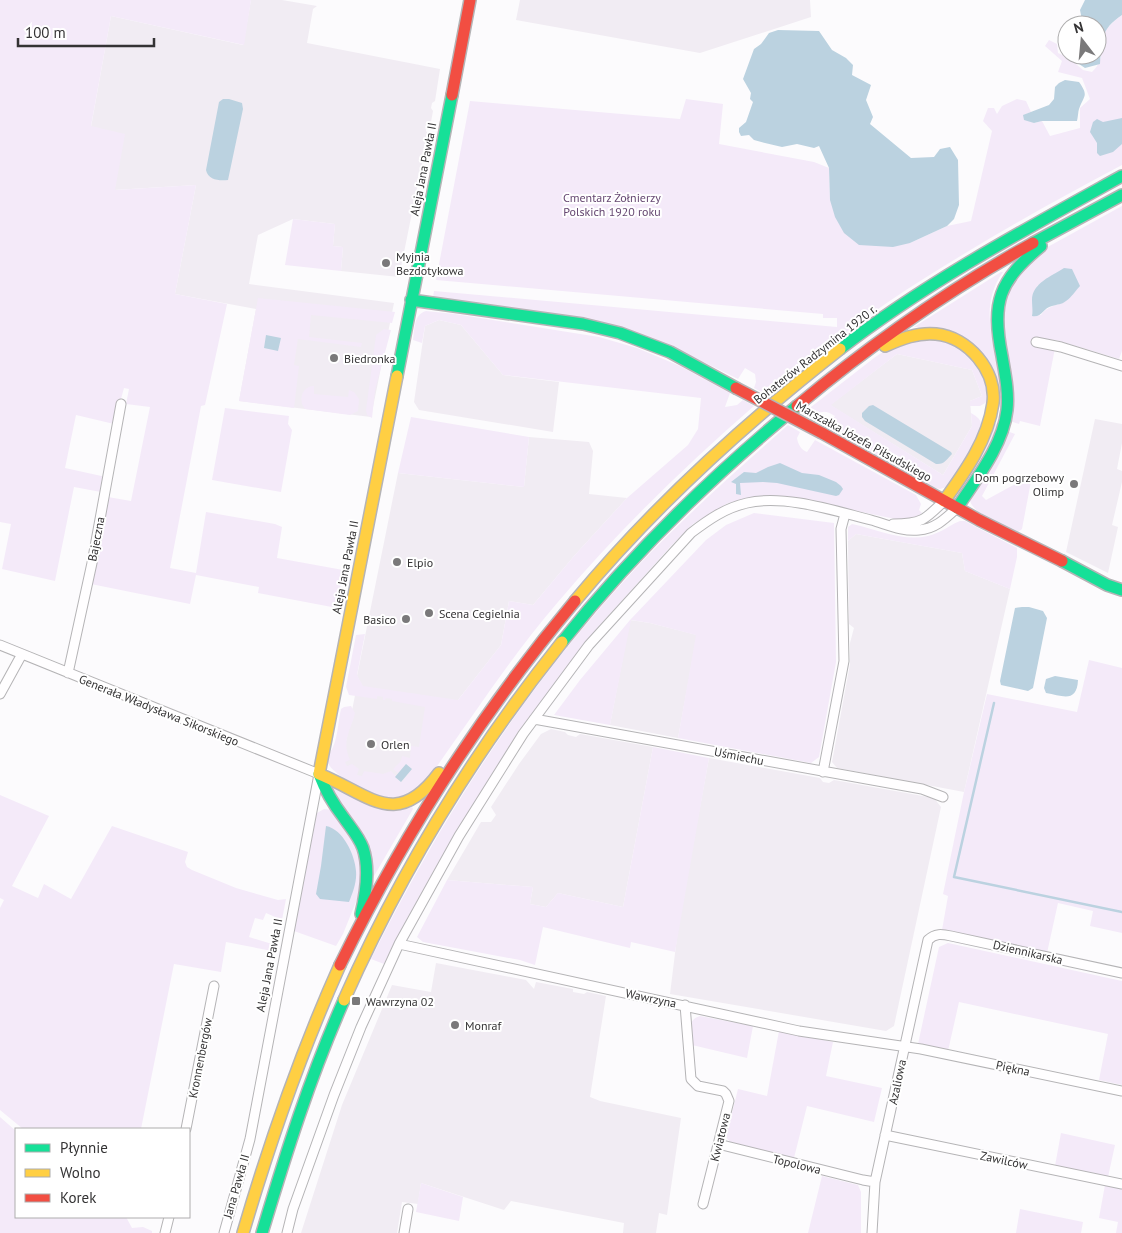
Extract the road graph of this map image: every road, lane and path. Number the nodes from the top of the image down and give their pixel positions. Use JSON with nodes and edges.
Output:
{"nodes":[{"id":1,"x":470,"y":0,"type":"edge"},
{"id":2,"x":1122,"y":176,"type":"edge"},
{"id":3,"x":1122,"y":195,"type":"edge"},
{"id":4,"x":1069,"y":223,"type":"junction"},
{"id":5,"x":411,"y":300,"type":"junction"},
{"id":6,"x":1036,"y":342,"type":"dead end"},
{"id":7,"x":1122,"y":366,"type":"edge"},
{"id":8,"x":837,"y":373,"type":"junction"},
{"id":9,"x":121,"y":404,"type":"dead end"},
{"id":10,"x":944,"y":501,"type":"junction"},
{"id":11,"x":957,"y":508,"type":"junction"},
{"id":12,"x":845,"y":514,"type":"junction"},
{"id":13,"x":886,"y":524,"type":"junction"},
{"id":14,"x":1122,"y":590,"type":"edge"},
{"id":15,"x":0,"y":645,"type":"edge"},
{"id":16,"x":22,"y":654,"type":"junction"},
{"id":17,"x":68,"y":673,"type":"junction"},
{"id":18,"x":0,"y":694,"type":"edge"},
{"id":19,"x":534,"y":720,"type":"junction"},
{"id":20,"x":464,"y":745,"type":"junction"},
{"id":21,"x":823,"y":772,"type":"junction"},
{"id":22,"x":319,"y":774,"type":"junction"},
{"id":23,"x":942,"y":797,"type":"dead end"},
{"id":24,"x":358,"y":928,"type":"junction"},
{"id":25,"x":933,"y":935,"type":"joint"},
{"id":26,"x":399,"y":944,"type":"junction"},
{"id":27,"x":1122,"y":973,"type":"edge"},
{"id":28,"x":214,"y":986,"type":"dead end"},
{"id":29,"x":685,"y":1006,"type":"junction"},
{"id":30,"x":904,"y":1046,"type":"junction"},
{"id":31,"x":1122,"y":1091,"type":"edge"},
{"id":32,"x":186,"y":1128,"type":"edge"},
{"id":33,"x":886,"y":1135,"type":"junction"},
{"id":34,"x":250,"y":1139,"type":"joint"},
{"id":35,"x":718,"y":1144,"type":"junction"},
{"id":36,"x":875,"y":1182,"type":"junction"},
{"id":37,"x":1122,"y":1184,"type":"edge"},
{"id":38,"x":703,"y":1204,"type":"dead end"},
{"id":39,"x":408,"y":1209,"type":"dead end"},
{"id":40,"x":169,"y":1218,"type":"edge"},
{"id":41,"x":165,"y":1233,"type":"edge"},
{"id":42,"x":224,"y":1233,"type":"edge"},
{"id":43,"x":243,"y":1233,"type":"edge"},
{"id":44,"x":262,"y":1233,"type":"edge"},
{"id":45,"x":287,"y":1233,"type":"edge"},
{"id":46,"x":404,"y":1233,"type":"edge"},
{"id":47,"x":872,"y":1233,"type":"edge"}],
"edges":[{"from":1,"to":5,"type":"main road","name":"Aleja Jana Pawła II"},
{"from":2,"to":20,"type":"main road","name":"Bohaterów Radzymina 1920 r."},
{"from":3,"to":4,"type":"main road"},
{"from":4,"to":8,"type":"main road"},
{"from":4,"to":11,"type":"main road"},
{"from":5,"to":10,"type":"main road","name":"Marszałka Józefa Piłsudskiego","bridge":true},
{"from":5,"to":22,"type":"main road","name":"Aleja Jana Pawła II"},
{"from":6,"to":7,"type":"street"},
{"from":8,"to":10,"type":"main road"},
{"from":8,"to":44,"type":"main road"},
{"from":9,"to":17,"type":"street","name":"Bajeczna"},
{"from":10,"to":11,"type":"main road","name":"Marszałka Józefa Piłsudskiego"},
{"from":10,"to":13,"type":"street"},
{"from":11,"to":13,"type":"street"},
{"from":11,"to":14,"type":"main road","name":"Marszałka Józefa Piłsudskiego"},
{"from":12,"to":13,"type":"street"},
{"from":12,"to":19,"type":"street"},
{"from":12,"to":21,"type":"street"},
{"from":15,"to":16,"type":"street","name":"Generała Władysława Sikorskiego"},
{"from":16,"to":17,"type":"street","name":"Generała Władysława Sikorskiego"},
{"from":16,"to":18,"type":"street"},
{"from":17,"to":22,"type":"street","name":"Generała Władysława Sikorskiego"},
{"from":19,"to":21,"type":"street","name":"Uśmiechu"},
{"from":19,"to":26,"type":"street"},
{"from":20,"to":22,"type":"main road"},
{"from":20,"to":24,"type":"main road"},
{"from":21,"to":23,"type":"street","name":"Uśmiechu"},
{"from":22,"to":24,"type":"main road"},
{"from":22,"to":34,"type":"street","name":"Aleja Jana Pawła II"},
{"from":24,"to":43,"type":"main road"},
{"from":25,"to":27,"type":"street","name":"Dziennikarska"},
{"from":25,"to":30,"type":"street","name":"Azaliowa"},
{"from":26,"to":29,"type":"street","name":"Wawrzyna"},
{"from":26,"to":45,"type":"street"},
{"from":28,"to":32,"type":"street","name":"Kronnenbergów"},
{"from":29,"to":30,"type":"street","name":"Wawrzyna"},
{"from":29,"to":35,"type":"street","name":"Kwiatowa"},
{"from":30,"to":31,"type":"street","name":"Piękna"},
{"from":30,"to":33,"type":"street","name":"Azaliowa"},
{"from":33,"to":36,"type":"street","name":"Azaliowa"},
{"from":33,"to":37,"type":"street","name":"Zawilców"},
{"from":34,"to":42,"type":"street","name":"Jana Pawła II"},
{"from":35,"to":36,"type":"street","name":"Topolowa"},
{"from":35,"to":38,"type":"street","name":"Kwiatowa"},
{"from":36,"to":47,"type":"street","name":"Azaliowa"},
{"from":39,"to":46,"type":"street"},
{"from":40,"to":41,"type":"street"}]}
